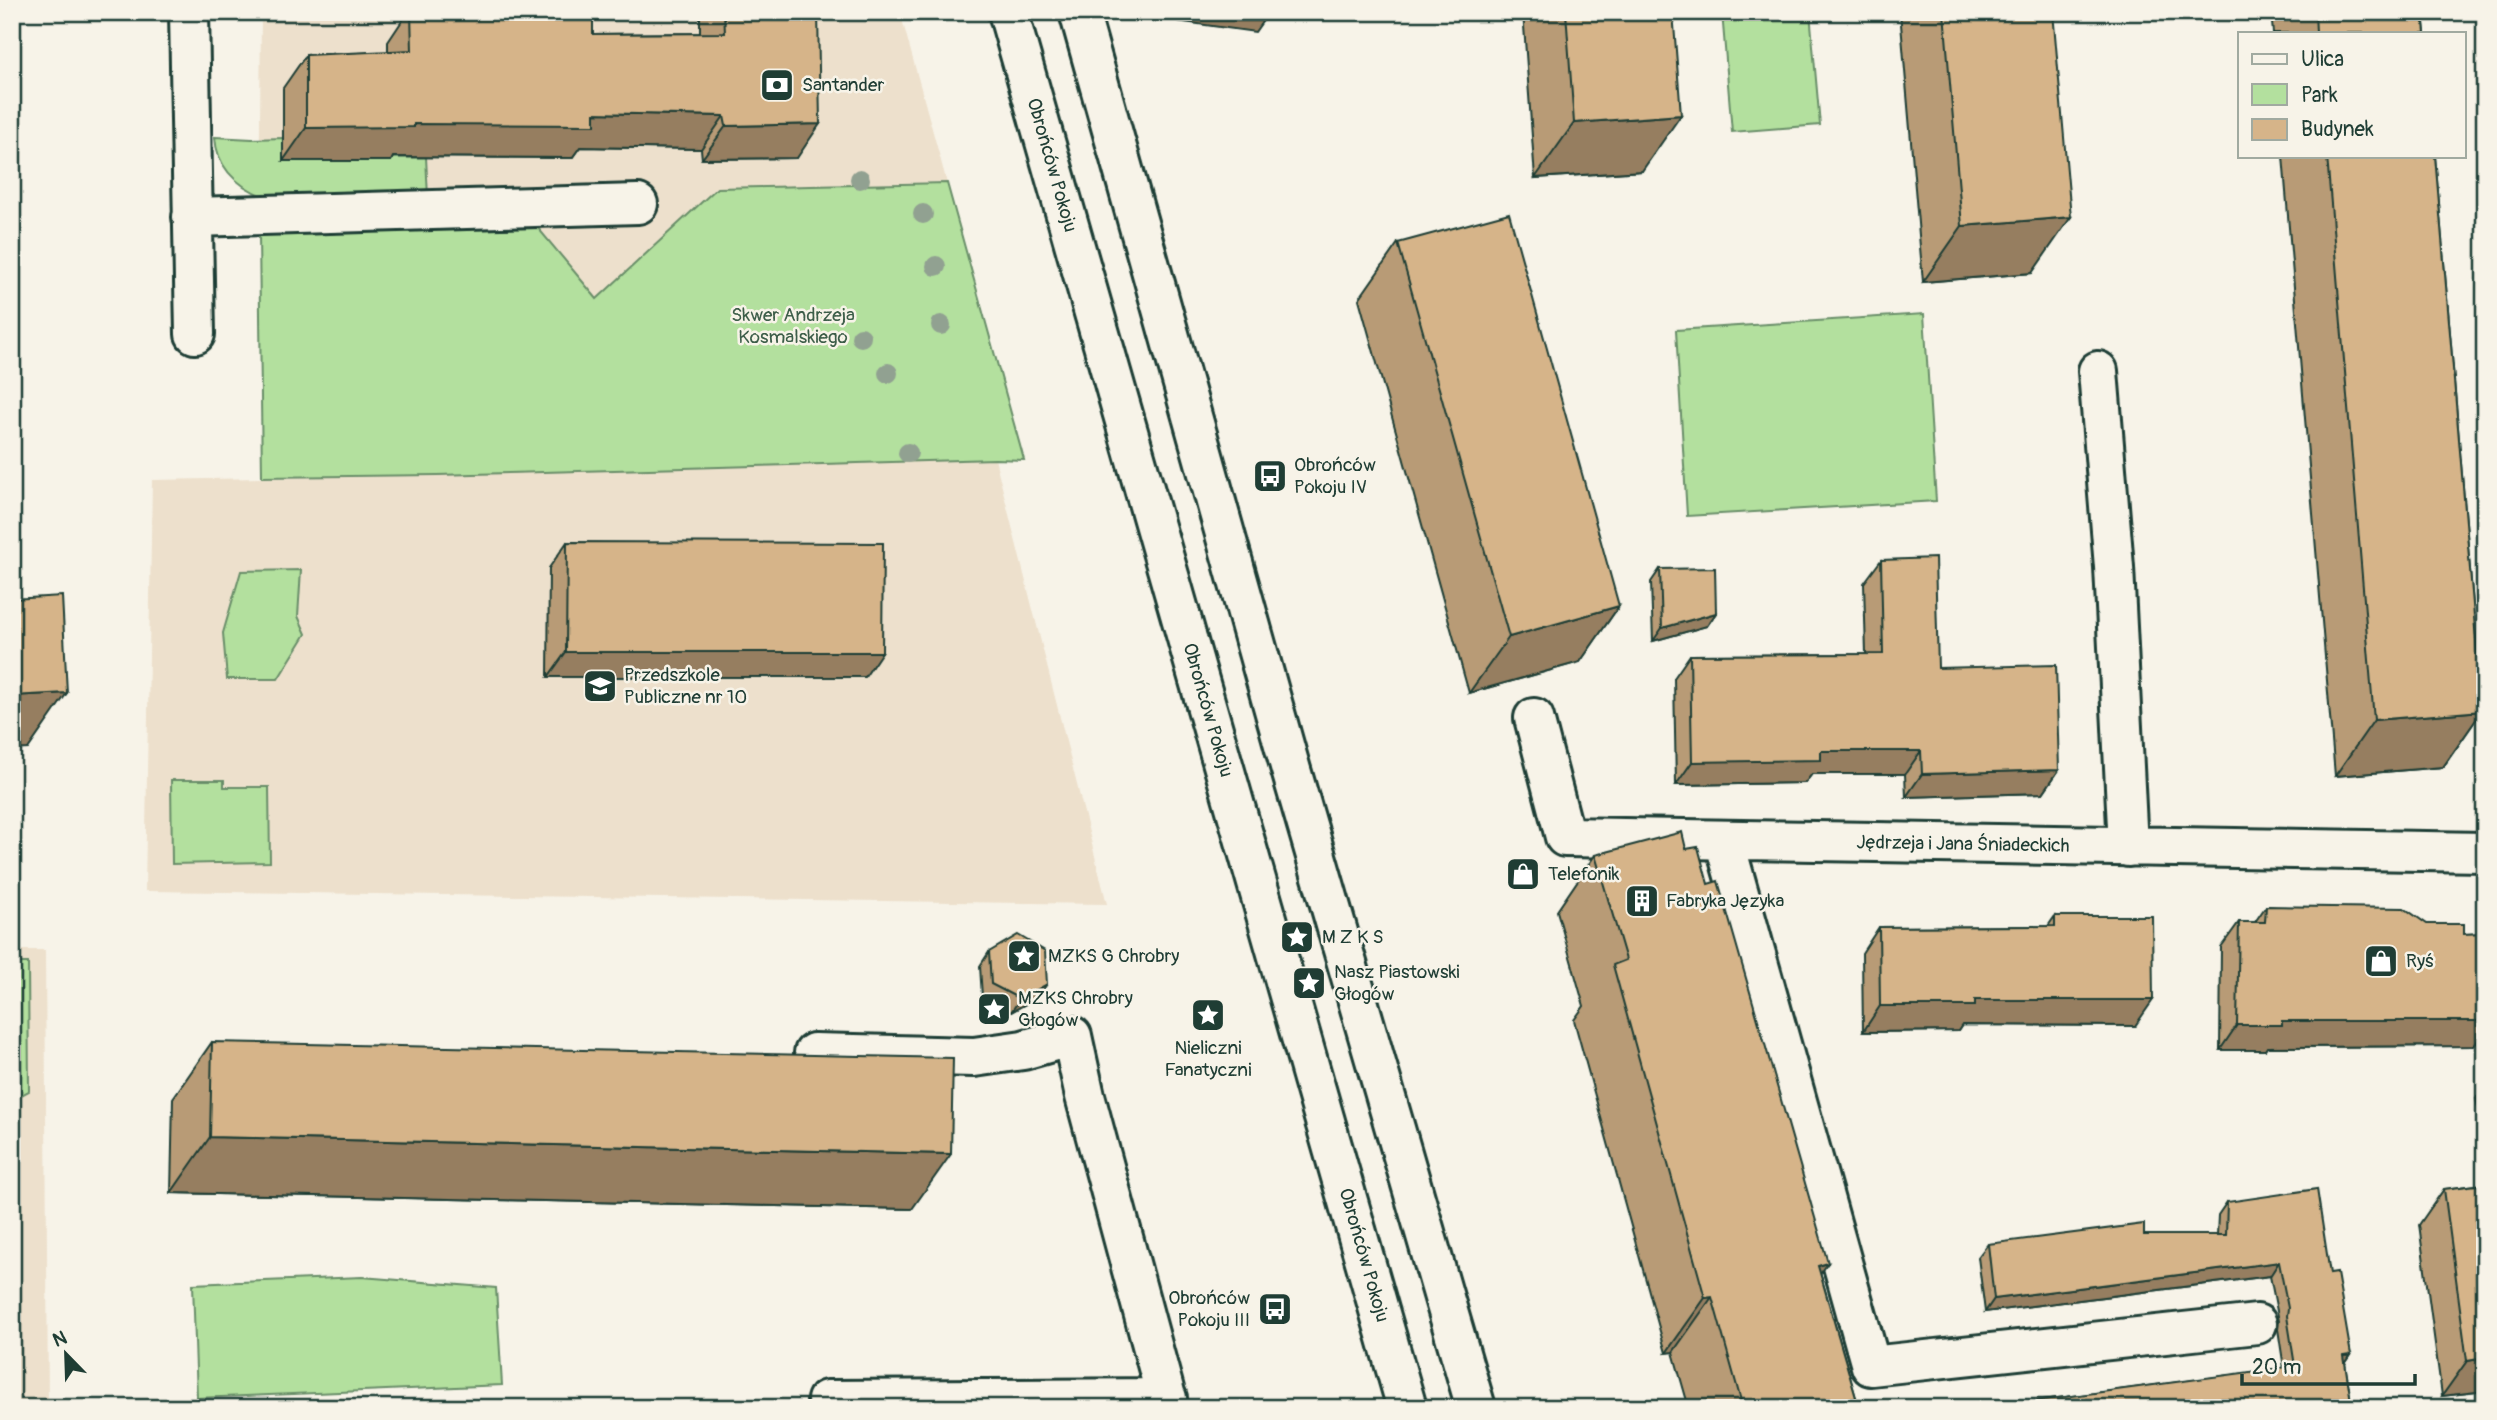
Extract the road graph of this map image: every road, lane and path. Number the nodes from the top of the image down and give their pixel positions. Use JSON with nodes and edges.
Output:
{"nodes":[{"id":1,"x":189,"y":12,"type":"edge"},
{"id":2,"x":1008,"y":12,"type":"edge"},
{"id":3,"x":1079,"y":12,"type":"edge"},
{"id":4,"x":638,"y":204,"type":"dead end"},
{"id":5,"x":192,"y":217,"type":"junction"},
{"id":6,"x":195,"y":334,"type":"dead end"},
{"id":7,"x":2098,"y":370,"type":"dead end"},
{"id":8,"x":1534,"y":718,"type":"dead end"},
{"id":9,"x":1724,"y":840,"type":"junction"},
{"id":10,"x":2129,"y":847,"type":"junction"},
{"id":11,"x":2485,"y":852,"type":"edge"},
{"id":12,"x":814,"y":1054,"type":"edge"},
{"id":13,"x":2257,"y":1324,"type":"dead end"},
{"id":14,"x":827,"y":1400,"type":"dead end"},
{"id":15,"x":1168,"y":1403,"type":"edge"},
{"id":16,"x":1407,"y":1408,"type":"edge"},
{"id":17,"x":1476,"y":1408,"type":"edge"}],
"edges":[{"from":1,"to":5,"type":"main road"},
{"from":2,"to":16,"type":"main road","name":"Obrońców Pokoju"},
{"from":3,"to":17,"type":"main road"},
{"from":4,"to":5,"type":"main road"},
{"from":5,"to":6,"type":"main road"},
{"from":7,"to":10,"type":"main road"},
{"from":8,"to":9,"type":"main road","name":"Jędrzeja i Jana Śniadeckich"},
{"from":9,"to":10,"type":"main road","name":"Jędrzeja i Jana Śniadeckich"},
{"from":9,"to":13,"type":"main road"},
{"from":10,"to":11,"type":"main road","name":"Jędrzeja i Jana Śniadeckich"},
{"from":12,"to":15,"type":"main road"},
{"from":14,"to":15,"type":"main road"}]}
